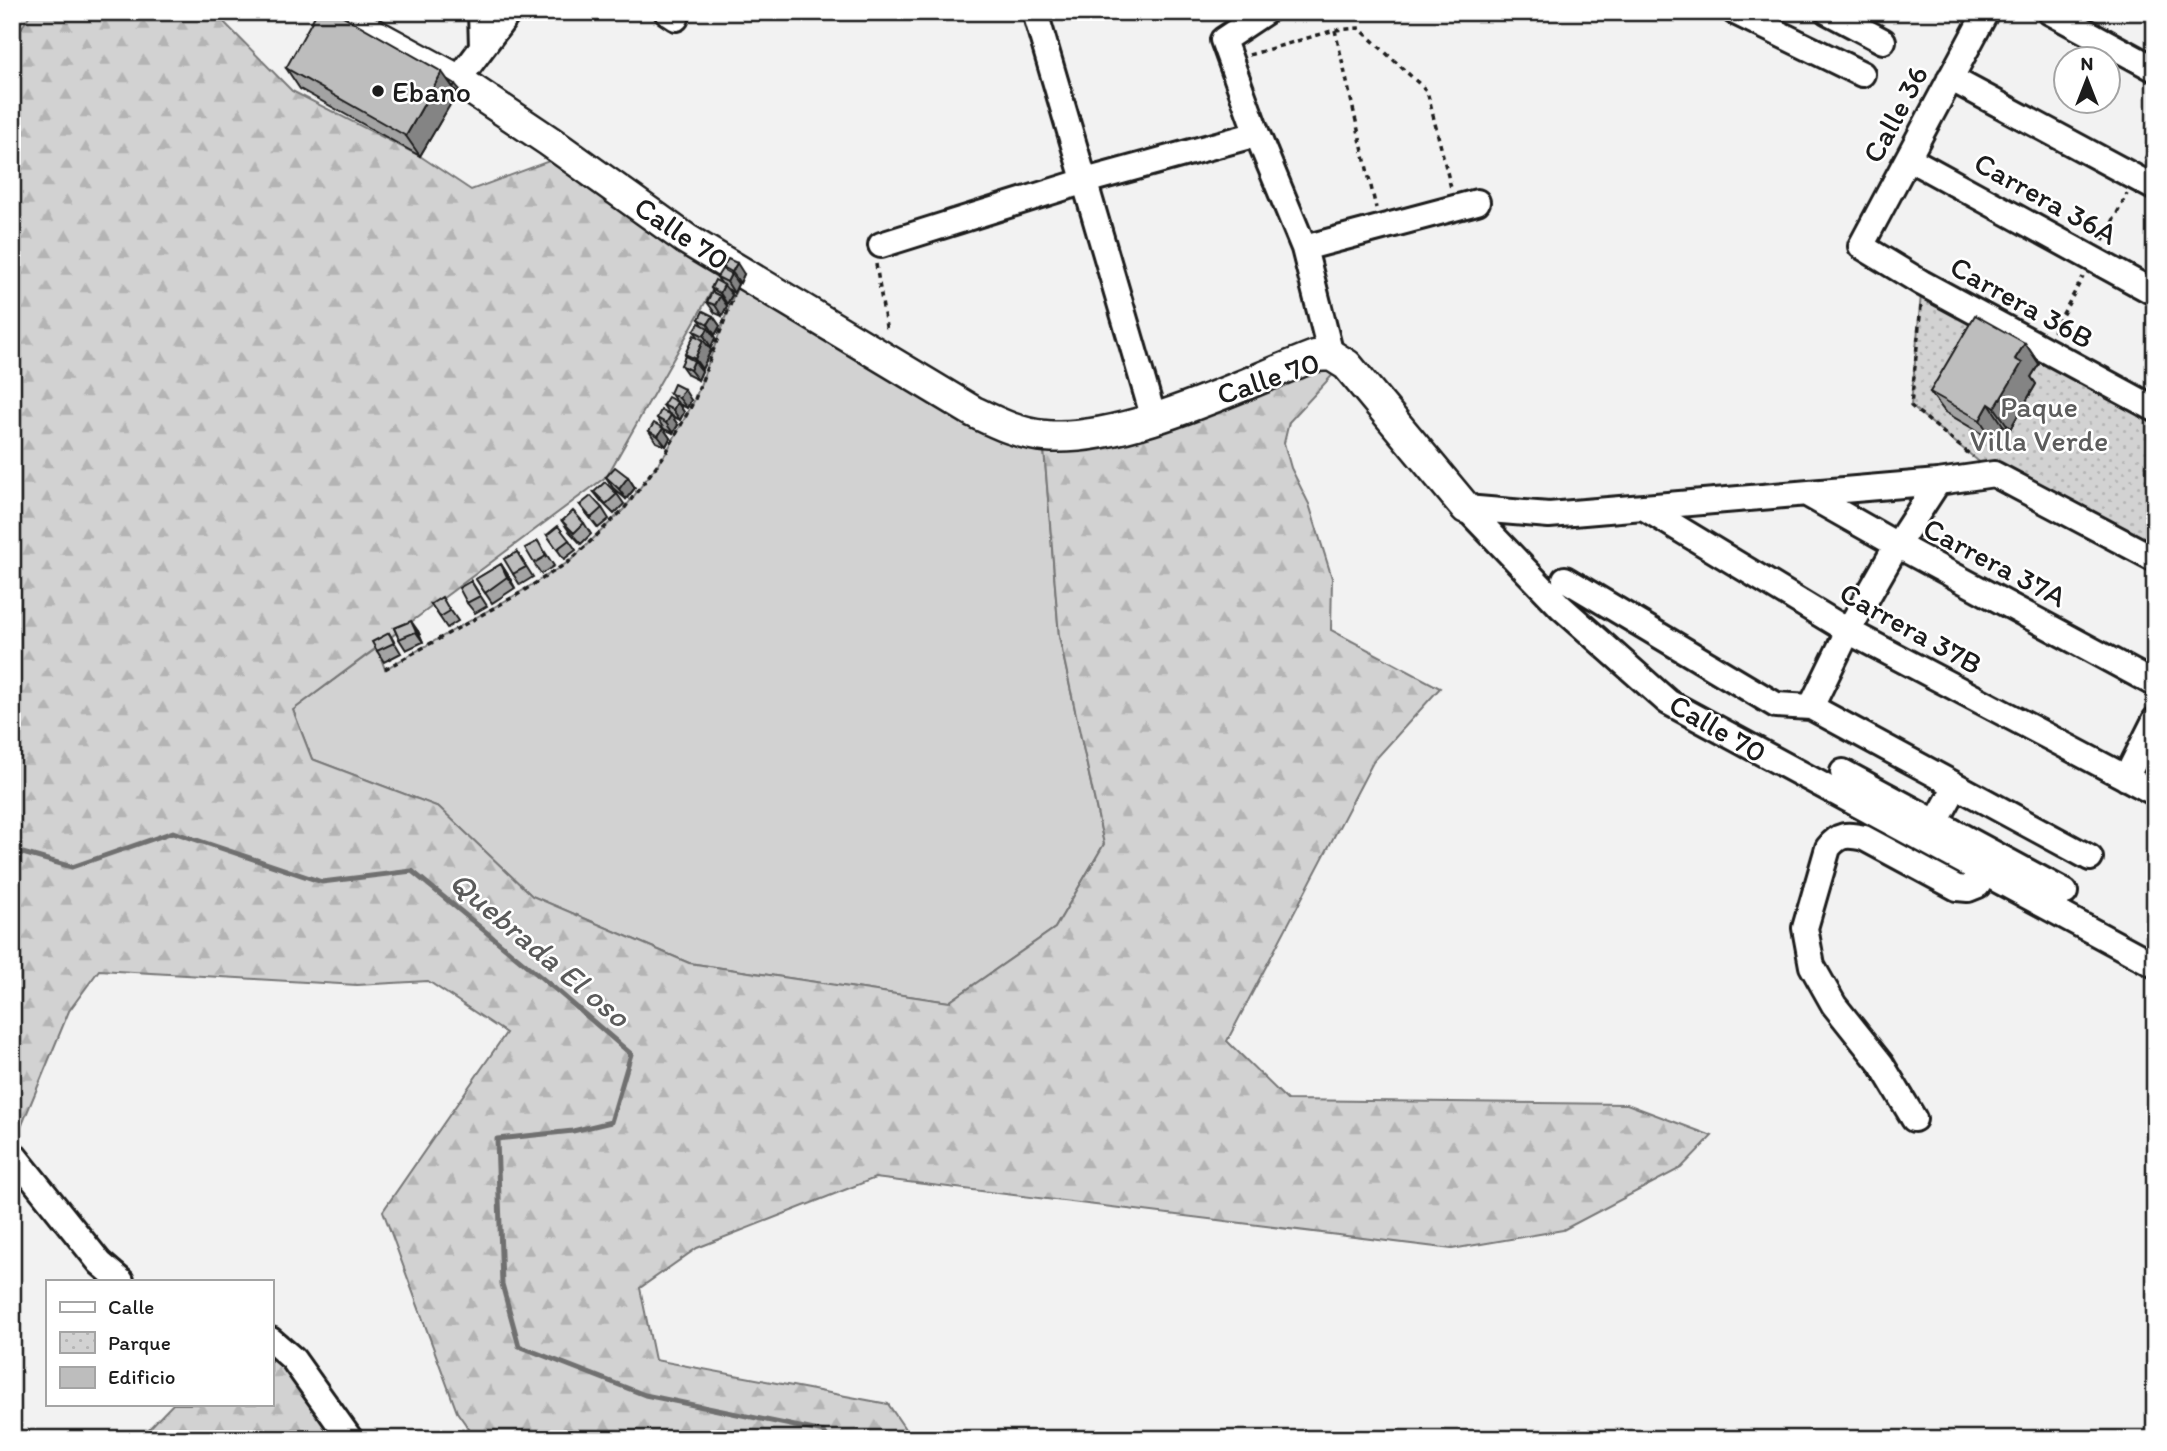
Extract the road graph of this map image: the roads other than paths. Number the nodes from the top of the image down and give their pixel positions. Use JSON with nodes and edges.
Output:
{"nodes":[{"id":1,"x":333,"y":12,"type":"edge"},
{"id":2,"x":481,"y":12,"type":"edge"},
{"id":3,"x":509,"y":12,"type":"edge"},
{"id":4,"x":1035,"y":12,"type":"edge"},
{"id":5,"x":1265,"y":12,"type":"edge"},
{"id":6,"x":1735,"y":12,"type":"edge"},
{"id":7,"x":1828,"y":12,"type":"edge"},
{"id":8,"x":1986,"y":12,"type":"edge"},
{"id":9,"x":2050,"y":12,"type":"edge"},
{"id":10,"x":1883,"y":41,"type":"dead end"},
{"id":11,"x":482,"y":47,"type":"junction"},
{"id":12,"x":2155,"y":69,"type":"edge"},
{"id":13,"x":1862,"y":74,"type":"dead end"},
{"id":14,"x":1950,"y":78,"type":"junction"},
{"id":15,"x":458,"y":80,"type":"junction"},
{"id":16,"x":1257,"y":134,"type":"junction"},
{"id":17,"x":1908,"y":158,"type":"junction"},
{"id":18,"x":1085,"y":181,"type":"junction"},
{"id":19,"x":2155,"y":188,"type":"edge"},
{"id":20,"x":1466,"y":204,"type":"road end"},
{"id":21,"x":881,"y":244,"type":"road end"},
{"id":22,"x":1861,"y":246,"type":"joint"},
{"id":23,"x":1304,"y":248,"type":"junction"},
{"id":24,"x":2155,"y":293,"type":"edge"},
{"id":25,"x":1331,"y":355,"type":"junction"},
{"id":26,"x":2155,"y":409,"type":"edge"},
{"id":27,"x":1154,"y":419,"type":"junction"},
{"id":28,"x":1938,"y":482,"type":"junction"},
{"id":29,"x":1807,"y":494,"type":"junction"},
{"id":30,"x":1643,"y":507,"type":"junction"},
{"id":31,"x":1466,"y":508,"type":"junction"},
{"id":32,"x":1897,"y":545,"type":"junction"},
{"id":33,"x":2155,"y":559,"type":"edge"},
{"id":34,"x":1565,"y":579,"type":"dead end"},
{"id":35,"x":1848,"y":631,"type":"junction"},
{"id":36,"x":2155,"y":684,"type":"edge"},
{"id":37,"x":1811,"y":707,"type":"junction"},
{"id":38,"x":2155,"y":720,"type":"edge"},
{"id":39,"x":1843,"y":772,"type":"dead end"},
{"id":40,"x":2126,"y":778,"type":"junction"},
{"id":41,"x":1956,"y":786,"type":"junction"},
{"id":42,"x":2155,"y":793,"type":"edge"},
{"id":43,"x":1936,"y":822,"type":"junction"},
{"id":44,"x":2090,"y":858,"type":"dead end"},
{"id":45,"x":1975,"y":870,"type":"junction"},
{"id":46,"x":2065,"y":892,"type":"dead end"},
{"id":47,"x":2155,"y":965,"type":"edge"},
{"id":48,"x":1914,"y":1119,"type":"dead end"},
{"id":49,"x":12,"y":1153,"type":"edge"},
{"id":50,"x":120,"y":1280,"type":"edge"},
{"id":51,"x":273,"y":1342,"type":"edge"},
{"id":52,"x":350,"y":1439,"type":"edge"}],
"edges":[{"from":1,"to":15,"type":"main road","name":"Calle 70"},
{"from":2,"to":11,"type":"street"},
{"from":3,"to":11,"type":"street"},
{"from":4,"to":18,"type":"street"},
{"from":5,"to":16,"type":"street"},
{"from":6,"to":13,"type":"street"},
{"from":7,"to":10,"type":"street"},
{"from":8,"to":14,"type":"street","name":"Calle 36"},
{"from":9,"to":12,"type":"street"},
{"from":11,"to":15,"type":"street"},
{"from":14,"to":17,"type":"street","name":"Calle 36"},
{"from":14,"to":19,"type":"street"},
{"from":15,"to":27,"type":"main road","name":"Calle 70"},
{"from":16,"to":18,"type":"street"},
{"from":16,"to":23,"type":"street"},
{"from":17,"to":22,"type":"street","name":"Calle 36"},
{"from":17,"to":24,"type":"street","name":"Carrera 36A"},
{"from":18,"to":21,"type":"street"},
{"from":18,"to":27,"type":"street"},
{"from":20,"to":23,"type":"street"},
{"from":22,"to":26,"type":"street","name":"Carrera 36B"},
{"from":23,"to":25,"type":"street"},
{"from":25,"to":27,"type":"main road","name":"Calle 70"},
{"from":25,"to":31,"type":"main road","name":"Calle 70"},
{"from":28,"to":29,"type":"street"},
{"from":28,"to":32,"type":"street"},
{"from":28,"to":33,"type":"street"},
{"from":29,"to":30,"type":"street"},
{"from":29,"to":32,"type":"street","name":"Carrera 37A"},
{"from":30,"to":31,"type":"street"},
{"from":30,"to":35,"type":"street","name":"Carrera 37B"},
{"from":31,"to":45,"type":"street","name":"Calle 70"},
{"from":32,"to":35,"type":"street"},
{"from":32,"to":36,"type":"street","name":"Carrera 37A"},
{"from":34,"to":37,"type":"street"},
{"from":35,"to":37,"type":"street"},
{"from":35,"to":40,"type":"street","name":"Carrera 37B"},
{"from":37,"to":41,"type":"street"},
{"from":38,"to":40,"type":"street"},
{"from":39,"to":43,"type":"street"},
{"from":40,"to":42,"type":"street","name":"Carrera 37B"},
{"from":41,"to":43,"type":"street"},
{"from":41,"to":44,"type":"street"},
{"from":43,"to":46,"type":"street"},
{"from":45,"to":47,"type":"street","name":"Calle 70"},
{"from":45,"to":48,"type":"street"},
{"from":49,"to":50,"type":"street"},
{"from":51,"to":52,"type":"street"}]}
